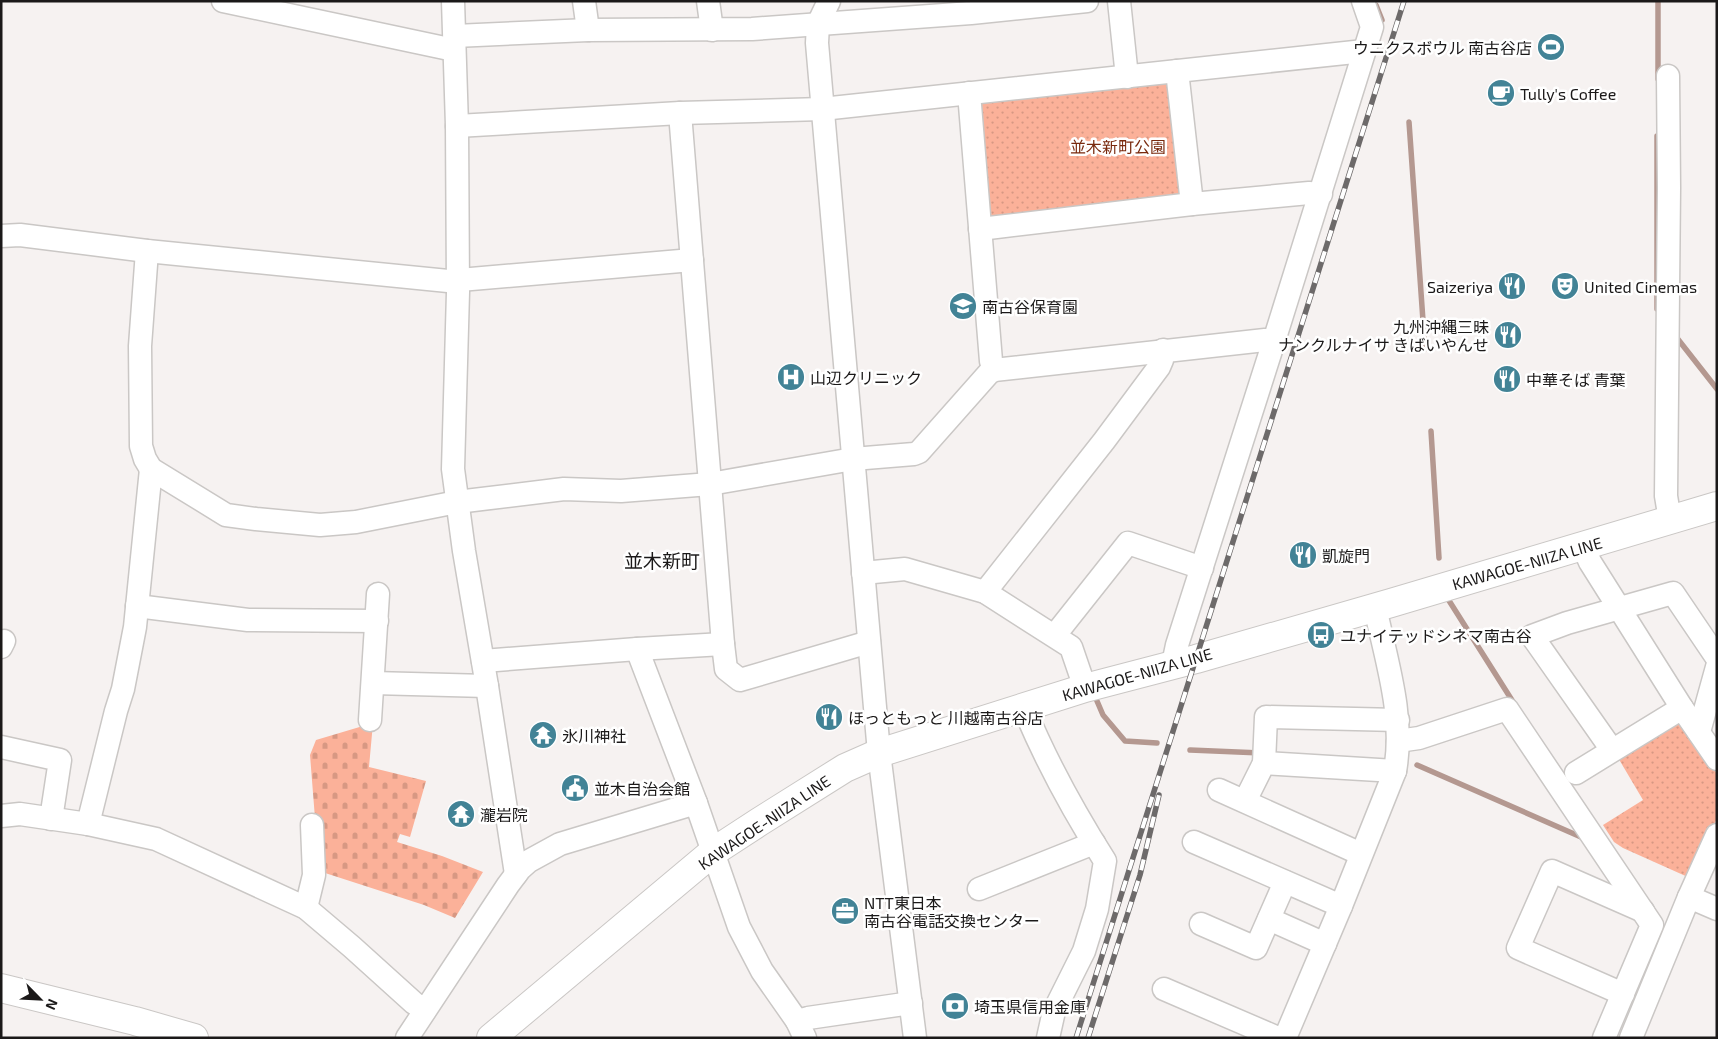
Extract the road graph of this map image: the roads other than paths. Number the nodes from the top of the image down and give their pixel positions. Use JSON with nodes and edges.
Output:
{"nodes":[{"id":1,"x":223,"y":1,"type":"edge"},
{"id":2,"x":454,"y":1,"type":"edge"},
{"id":3,"x":584,"y":1,"type":"edge"},
{"id":4,"x":708,"y":1,"type":"edge"},
{"id":5,"x":828,"y":1,"type":"edge"},
{"id":6,"x":1087,"y":1,"type":"edge"},
{"id":7,"x":1119,"y":1,"type":"edge"},
{"id":8,"x":1363,"y":1,"type":"edge"},
{"id":9,"x":970,"y":7,"type":"edge"},
{"id":10,"x":818,"y":24,"type":"junction"},
{"id":11,"x":588,"y":30,"type":"junction"},
{"id":12,"x":712,"y":30,"type":"junction"},
{"id":13,"x":455,"y":43,"type":"junction"},
{"id":14,"x":1364,"y":51,"type":"junction"},
{"id":15,"x":1177,"y":71,"type":"junction"},
{"id":16,"x":1668,"y":76,"type":"dead end"},
{"id":17,"x":1127,"y":77,"type":"junction"},
{"id":18,"x":969,"y":93,"type":"junction"},
{"id":19,"x":822,"y":109,"type":"junction"},
{"id":20,"x":680,"y":113,"type":"junction"},
{"id":21,"x":457,"y":126,"type":"junction"},
{"id":22,"x":1320,"y":194,"type":"junction"},
{"id":23,"x":1192,"y":204,"type":"junction"},
{"id":24,"x":980,"y":230,"type":"junction"},
{"id":25,"x":1,"y":236,"type":"edge"},
{"id":26,"x":147,"y":251,"type":"junction"},
{"id":27,"x":692,"y":260,"type":"junction"},
{"id":28,"x":458,"y":281,"type":"junction"},
{"id":29,"x":1274,"y":341,"type":"junction"},
{"id":30,"x":1163,"y":350,"type":"junction"},
{"id":31,"x":994,"y":370,"type":"junction"},
{"id":32,"x":853,"y":459,"type":"junction"},
{"id":33,"x":151,"y":469,"type":"junction"},
{"id":34,"x":710,"y":484,"type":"junction"},
{"id":35,"x":457,"y":502,"type":"junction"},
{"id":36,"x":1717,"y":506,"type":"edge"},
{"id":37,"x":1670,"y":520,"type":"junction"},
{"id":38,"x":1583,"y":546,"type":"junction"},
{"id":39,"x":1202,"y":568,"type":"junction"},
{"id":40,"x":863,"y":573,"type":"junction"},
{"id":41,"x":985,"y":592,"type":"junction"},
{"id":42,"x":378,"y":594,"type":"dead end"},
{"id":43,"x":137,"y":606,"type":"junction"},
{"id":44,"x":1375,"y":607,"type":"junction"},
{"id":45,"x":1620,"y":608,"type":"junction"},
{"id":46,"x":377,"y":621,"type":"junction"},
{"id":47,"x":1055,"y":635,"type":"junction"},
{"id":48,"x":869,"y":642,"type":"junction"},
{"id":49,"x":722,"y":644,"type":"junction"},
{"id":50,"x":637,"y":649,"type":"junction"},
{"id":51,"x":1717,"y":658,"type":"edge"},
{"id":52,"x":483,"y":661,"type":"junction"},
{"id":53,"x":1173,"y":664,"type":"junction"},
{"id":54,"x":1717,"y":667,"type":"edge"},
{"id":55,"x":373,"y":683,"type":"junction"},
{"id":56,"x":487,"y":686,"type":"junction"},
{"id":57,"x":1085,"y":688,"type":"junction"},
{"id":58,"x":1024,"y":708,"type":"junction"},
{"id":59,"x":1682,"y":708,"type":"junction"},
{"id":60,"x":370,"y":720,"type":"dead end"},
{"id":61,"x":1398,"y":731,"type":"junction"},
{"id":62,"x":1699,"y":732,"type":"junction"},
{"id":63,"x":1,"y":747,"type":"edge"},
{"id":64,"x":1612,"y":750,"type":"junction"},
{"id":65,"x":879,"y":753,"type":"junction"},
{"id":66,"x":1717,"y":759,"type":"edge"},
{"id":67,"x":1264,"y":763,"type":"junction"},
{"id":68,"x":1394,"y":771,"type":"junction"},
{"id":69,"x":1576,"y":773,"type":"dead end"},
{"id":70,"x":1219,"y":790,"type":"dead end"},
{"id":71,"x":1245,"y":802,"type":"junction"},
{"id":72,"x":696,"y":803,"type":"junction"},
{"id":73,"x":1,"y":816,"type":"edge"},
{"id":74,"x":51,"y":819,"type":"junction"},
{"id":75,"x":88,"y":824,"type":"junction"},
{"id":76,"x":312,"y":825,"type":"dead end"},
{"id":77,"x":1717,"y":835,"type":"edge"},
{"id":78,"x":1194,"y":842,"type":"dead end"},
{"id":79,"x":1094,"y":843,"type":"junction"},
{"id":80,"x":713,"y":852,"type":"junction"},
{"id":81,"x":1361,"y":854,"type":"junction"},
{"id":82,"x":516,"y":874,"type":"junction"},
{"id":83,"x":1285,"y":882,"type":"junction"},
{"id":84,"x":980,"y":889,"type":"dead end"},
{"id":85,"x":1689,"y":897,"type":"junction"},
{"id":86,"x":1341,"y":906,"type":"junction"},
{"id":87,"x":306,"y":908,"type":"junction"},
{"id":88,"x":1717,"y":909,"type":"edge"},
{"id":89,"x":1643,"y":911,"type":"junction"},
{"id":90,"x":1269,"y":919,"type":"junction"},
{"id":91,"x":1201,"y":924,"type":"dead end"},
{"id":92,"x":1325,"y":944,"type":"junction"},
{"id":93,"x":1,"y":988,"type":"edge"},
{"id":94,"x":1164,"y":989,"type":"dead end"},
{"id":95,"x":1623,"y":994,"type":"junction"},
{"id":96,"x":911,"y":1003,"type":"junction"},
{"id":97,"x":424,"y":1010,"type":"junction"},
{"id":98,"x":801,"y":1030,"type":"edge"},
{"id":99,"x":194,"y":1038,"type":"edge"},
{"id":100,"x":407,"y":1038,"type":"edge"},
{"id":101,"x":491,"y":1038,"type":"edge"},
{"id":102,"x":915,"y":1038,"type":"edge"},
{"id":103,"x":1048,"y":1038,"type":"edge"},
{"id":104,"x":1278,"y":1038,"type":"edge"},
{"id":105,"x":1285,"y":1038,"type":"edge"},
{"id":106,"x":1604,"y":1038,"type":"edge"},
{"id":107,"x":1631,"y":1038,"type":"edge"}],
"edges":[{"from":1,"to":13,"type":"street"},
{"from":2,"to":13,"type":"street"},
{"from":3,"to":11,"type":"street"},
{"from":4,"to":12,"type":"street"},
{"from":5,"to":10,"type":"street"},
{"from":6,"to":9,"type":"street"},
{"from":7,"to":17,"type":"street"},
{"from":8,"to":14,"type":"street"},
{"from":9,"to":10,"type":"street"},
{"from":10,"to":12,"type":"street"},
{"from":10,"to":19,"type":"street"},
{"from":11,"to":12,"type":"street"},
{"from":11,"to":13,"type":"street"},
{"from":13,"to":21,"type":"street"},
{"from":14,"to":15,"type":"street"},
{"from":14,"to":22,"type":"street"},
{"from":15,"to":17,"type":"street"},
{"from":15,"to":23,"type":"street"},
{"from":16,"to":37,"type":"street"},
{"from":17,"to":18,"type":"street"},
{"from":18,"to":19,"type":"street"},
{"from":18,"to":24,"type":"street"},
{"from":19,"to":20,"type":"street"},
{"from":19,"to":32,"type":"street"},
{"from":20,"to":21,"type":"street"},
{"from":20,"to":27,"type":"street"},
{"from":21,"to":28,"type":"street"},
{"from":22,"to":23,"type":"street"},
{"from":22,"to":29,"type":"street"},
{"from":23,"to":24,"type":"street"},
{"from":24,"to":31,"type":"street"},
{"from":25,"to":26,"type":"street"},
{"from":26,"to":28,"type":"street"},
{"from":26,"to":33,"type":"street"},
{"from":27,"to":28,"type":"street"},
{"from":27,"to":34,"type":"street"},
{"from":28,"to":35,"type":"street"},
{"from":29,"to":30,"type":"street"},
{"from":29,"to":39,"type":"street"},
{"from":30,"to":31,"type":"street"},
{"from":30,"to":41,"type":"street"},
{"from":31,"to":32,"type":"street"},
{"from":32,"to":34,"type":"street"},
{"from":32,"to":40,"type":"street"},
{"from":33,"to":35,"type":"street"},
{"from":33,"to":43,"type":"street"},
{"from":34,"to":35,"type":"street"},
{"from":34,"to":49,"type":"street"},
{"from":35,"to":52,"type":"street"},
{"from":36,"to":37,"type":"main road","name":"KAWAGOE-NIIZA LINE"},
{"from":37,"to":38,"type":"main road","name":"KAWAGOE-NIIZA LINE"},
{"from":38,"to":44,"type":"main road","name":"KAWAGOE-NIIZA LINE"},
{"from":38,"to":45,"type":"street"},
{"from":39,"to":47,"type":"street"},
{"from":39,"to":53,"type":"street"},
{"from":40,"to":41,"type":"street"},
{"from":40,"to":48,"type":"street"},
{"from":41,"to":47,"type":"street"},
{"from":42,"to":46,"type":"street"},
{"from":43,"to":46,"type":"street"},
{"from":43,"to":75,"type":"street"},
{"from":44,"to":53,"type":"main road","name":"KAWAGOE-NIIZA LINE"},
{"from":44,"to":61,"type":"street"},
{"from":45,"to":51,"type":"street"},
{"from":45,"to":59,"type":"street"},
{"from":45,"to":64,"type":"street"},
{"from":46,"to":55,"type":"street"},
{"from":47,"to":57,"type":"street"},
{"from":48,"to":49,"type":"street"},
{"from":48,"to":65,"type":"street"},
{"from":49,"to":50,"type":"street"},
{"from":50,"to":52,"type":"street"},
{"from":50,"to":72,"type":"street"},
{"from":52,"to":56,"type":"street"},
{"from":53,"to":57,"type":"main road","name":"KAWAGOE-NIIZA LINE"},
{"from":54,"to":62,"type":"street"},
{"from":55,"to":56,"type":"street"},
{"from":55,"to":60,"type":"street"},
{"from":56,"to":82,"type":"street"},
{"from":57,"to":58,"type":"main road","name":"KAWAGOE-NIIZA LINE"},
{"from":58,"to":65,"type":"main road","name":"KAWAGOE-NIIZA LINE"},
{"from":58,"to":79,"type":"street"},
{"from":59,"to":62,"type":"street"},
{"from":59,"to":64,"type":"street"},
{"from":61,"to":67,"type":"street"},
{"from":61,"to":68,"type":"street"},
{"from":61,"to":89,"type":"street"},
{"from":62,"to":66,"type":"street"},
{"from":63,"to":74,"type":"street"},
{"from":64,"to":69,"type":"street"},
{"from":65,"to":80,"type":"main road","name":"KAWAGOE-NIIZA LINE"},
{"from":65,"to":96,"type":"street"},
{"from":67,"to":68,"type":"street"},
{"from":67,"to":71,"type":"street"},
{"from":68,"to":81,"type":"street"},
{"from":70,"to":71,"type":"street"},
{"from":71,"to":81,"type":"street"},
{"from":72,"to":80,"type":"street"},
{"from":72,"to":82,"type":"street"},
{"from":73,"to":74,"type":"street"},
{"from":74,"to":75,"type":"street"},
{"from":75,"to":87,"type":"street"},
{"from":76,"to":87,"type":"street"},
{"from":77,"to":85,"type":"street"},
{"from":78,"to":83,"type":"street"},
{"from":79,"to":84,"type":"street"},
{"from":79,"to":103,"type":"street"},
{"from":80,"to":98,"type":"street"},
{"from":80,"to":101,"type":"main road","name":"KAWAGOE-NIIZA LINE"},
{"from":81,"to":86,"type":"street"},
{"from":82,"to":97,"type":"street"},
{"from":83,"to":86,"type":"street"},
{"from":83,"to":90,"type":"street"},
{"from":85,"to":88,"type":"street"},
{"from":85,"to":107,"type":"street"},
{"from":86,"to":92,"type":"street"},
{"from":87,"to":97,"type":"street"},
{"from":89,"to":95,"type":"street"},
{"from":89,"to":95,"type":"street"},
{"from":90,"to":91,"type":"street"},
{"from":90,"to":92,"type":"street"},
{"from":92,"to":105,"type":"street"},
{"from":93,"to":99,"type":"main road"},
{"from":94,"to":104,"type":"street"},
{"from":95,"to":106,"type":"street"},
{"from":96,"to":98,"type":"street"},
{"from":96,"to":102,"type":"street"},
{"from":97,"to":100,"type":"street"}]}
